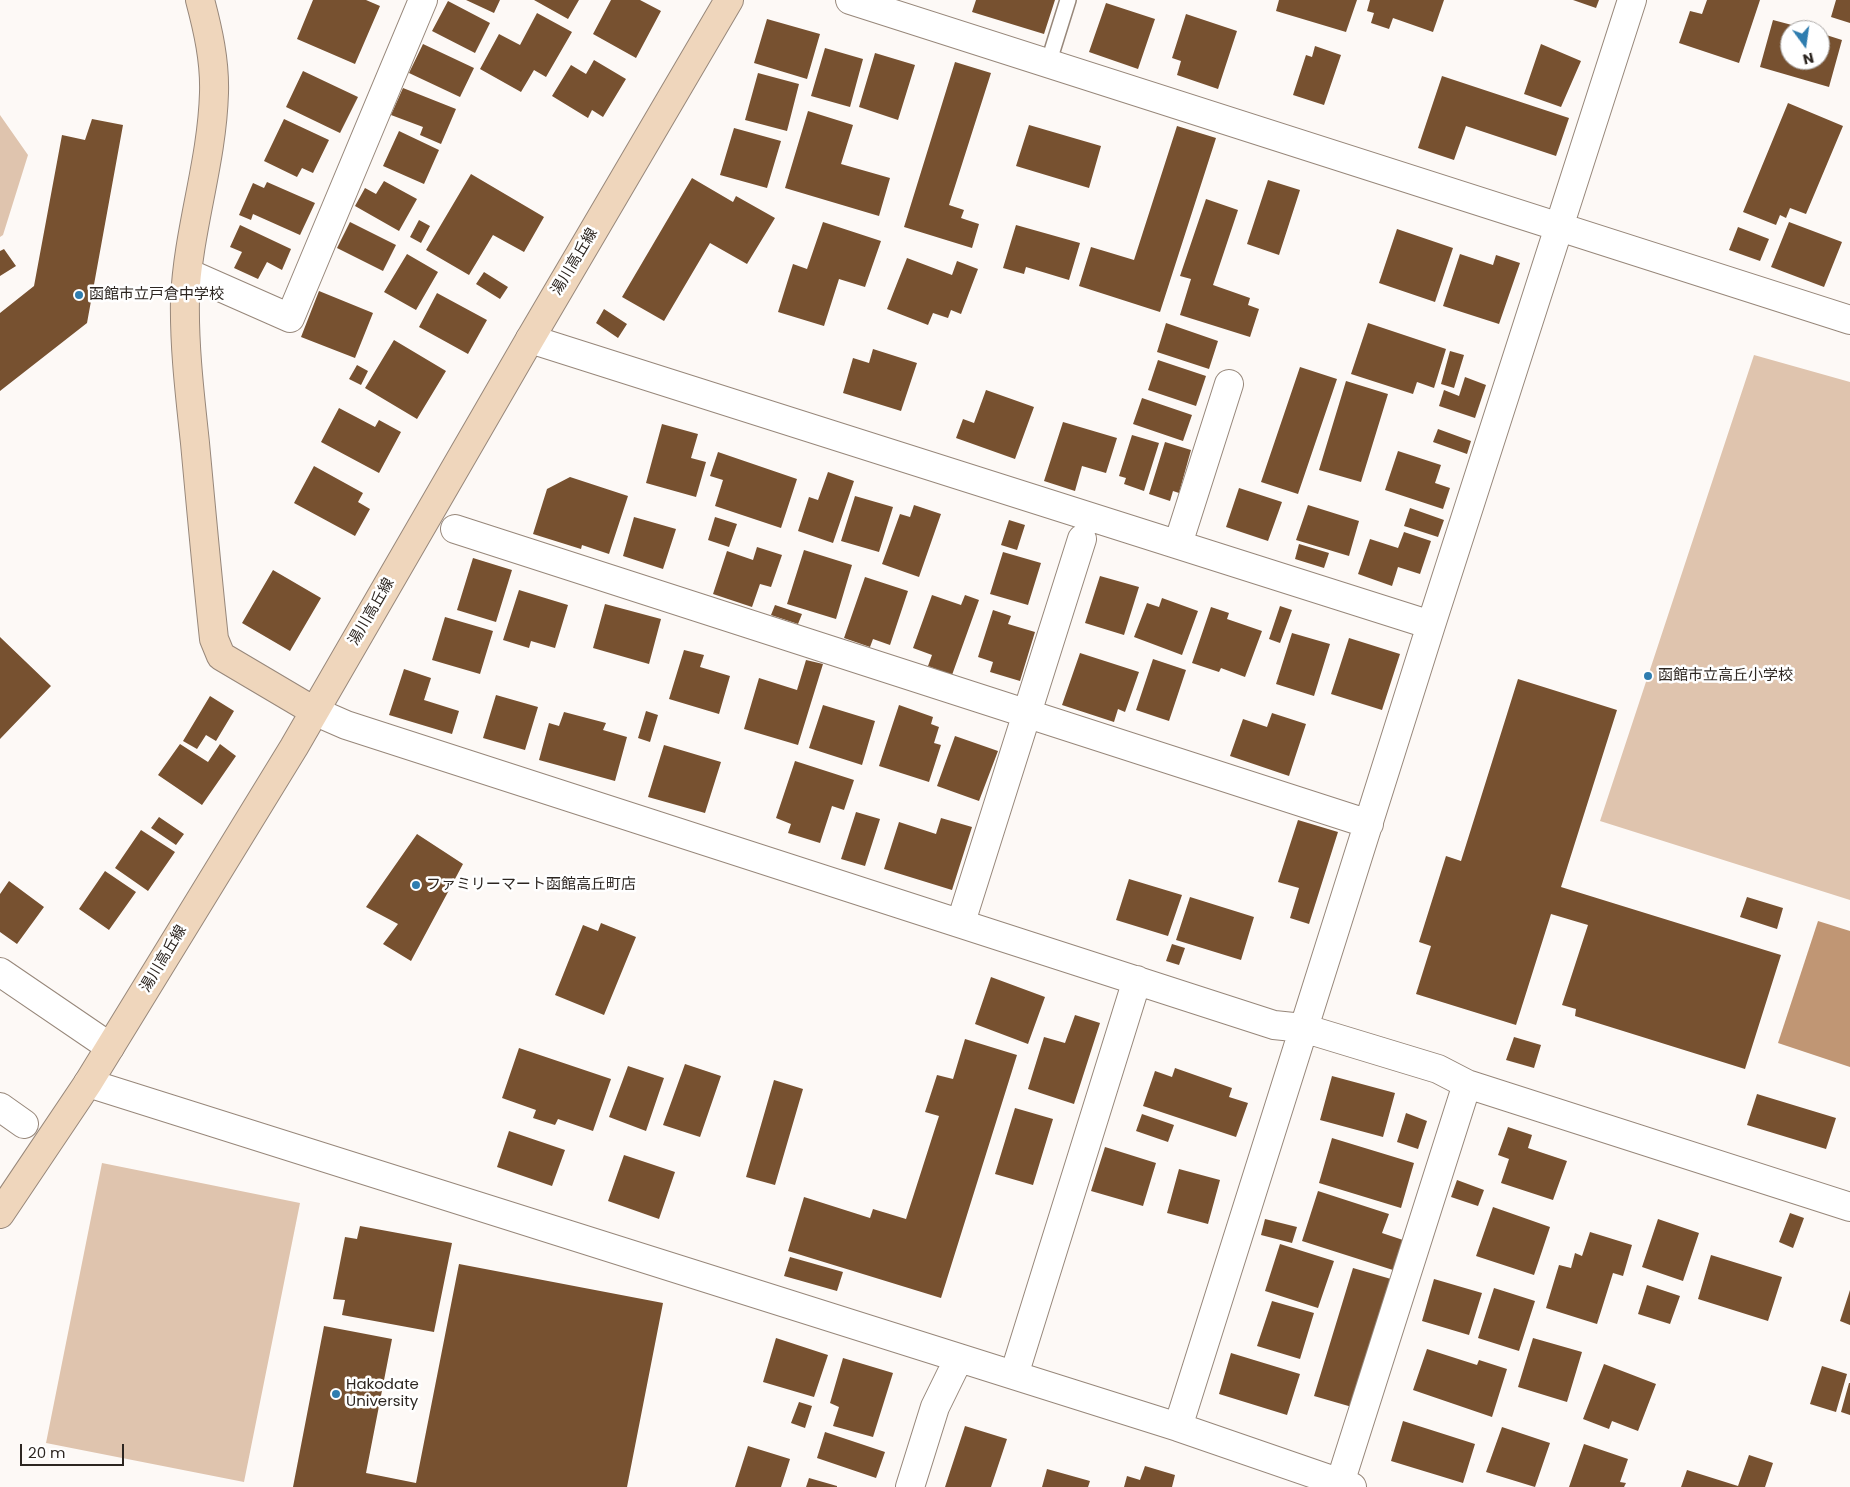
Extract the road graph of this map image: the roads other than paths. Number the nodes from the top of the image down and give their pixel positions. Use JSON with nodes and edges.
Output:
{"nodes":[{"id":1,"x":200,"y":0,"type":"edge"},
{"id":2,"x":423,"y":0,"type":"edge"},
{"id":3,"x":729,"y":0,"type":"edge"},
{"id":4,"x":850,"y":0,"type":"edge"},
{"id":5,"x":1068,"y":0,"type":"edge"},
{"id":6,"x":1632,"y":0,"type":"edge"},
{"id":7,"x":1048,"y":64,"type":"junction"},
{"id":8,"x":1558,"y":227,"type":"junction"},
{"id":9,"x":188,"y":273,"type":"junction"},
{"id":10,"x":1850,"y":320,"type":"edge"},
{"id":11,"x":530,"y":339,"type":"junction"},
{"id":12,"x":1229,"y":384,"type":"dead end"},
{"id":13,"x":455,"y":529,"type":"dead end"},
{"id":14,"x":1082,"y":540,"type":"dead end"},
{"id":15,"x":1178,"y":544,"type":"junction"},
{"id":16,"x":1431,"y":625,"type":"junction"},
{"id":17,"x":314,"y":711,"type":"junction"},
{"id":18,"x":1026,"y":714,"type":"junction"},
{"id":19,"x":1370,"y":824,"type":"junction"},
{"id":20,"x":961,"y":922,"type":"junction"},
{"id":21,"x":0,"y":972,"type":"edge"},
{"id":22,"x":1137,"y":980,"type":"junction"},
{"id":23,"x":1303,"y":1028,"type":"junction"},
{"id":24,"x":110,"y":1048,"type":"junction"},
{"id":25,"x":88,"y":1083,"type":"junction"},
{"id":26,"x":1467,"y":1084,"type":"junction"},
{"id":27,"x":0,"y":1107,"type":"edge"},
{"id":28,"x":24,"y":1124,"type":"dead end"},
{"id":29,"x":1850,"y":1207,"type":"edge"},
{"id":30,"x":0,"y":1214,"type":"edge"},
{"id":31,"x":959,"y":1358,"type":"junction"},
{"id":32,"x":1014,"y":1376,"type":"junction"},
{"id":33,"x":1178,"y":1427,"type":"junction"},
{"id":34,"x":1286,"y":1477,"type":"edge"},
{"id":35,"x":1346,"y":1485,"type":"edge"},
{"id":36,"x":910,"y":1487,"type":"edge"}],
"edges":[{"from":1,"to":9,"type":"street"},
{"from":2,"to":9,"type":"street"},
{"from":3,"to":11,"type":"street","name":"湯川高丘線"},
{"from":4,"to":7,"type":"street"},
{"from":5,"to":7,"type":"lane"},
{"from":6,"to":8,"type":"street"},
{"from":7,"to":8,"type":"street"},
{"from":8,"to":10,"type":"street"},
{"from":8,"to":16,"type":"street"},
{"from":9,"to":17,"type":"street"},
{"from":11,"to":15,"type":"street"},
{"from":11,"to":17,"type":"street","name":"湯川高丘線"},
{"from":12,"to":15,"type":"street"},
{"from":13,"to":18,"type":"street"},
{"from":14,"to":18,"type":"street"},
{"from":15,"to":16,"type":"street"},
{"from":16,"to":19,"type":"street"},
{"from":17,"to":20,"type":"street"},
{"from":17,"to":24,"type":"street","name":"湯川高丘線"},
{"from":18,"to":19,"type":"street"},
{"from":18,"to":20,"type":"street"},
{"from":19,"to":23,"type":"street"},
{"from":20,"to":22,"type":"street"},
{"from":21,"to":24,"type":"street"},
{"from":22,"to":23,"type":"street"},
{"from":22,"to":32,"type":"street"},
{"from":23,"to":26,"type":"street"},
{"from":23,"to":33,"type":"street"},
{"from":24,"to":25,"type":"street","name":"湯川高丘線"},
{"from":25,"to":30,"type":"street","name":"湯川高丘線"},
{"from":25,"to":31,"type":"street"},
{"from":26,"to":29,"type":"street"},
{"from":26,"to":35,"type":"street"},
{"from":27,"to":28,"type":"street"},
{"from":31,"to":32,"type":"street"},
{"from":31,"to":36,"type":"street"},
{"from":32,"to":33,"type":"street"},
{"from":33,"to":34,"type":"street"},
{"from":34,"to":35,"type":"street"}]}
